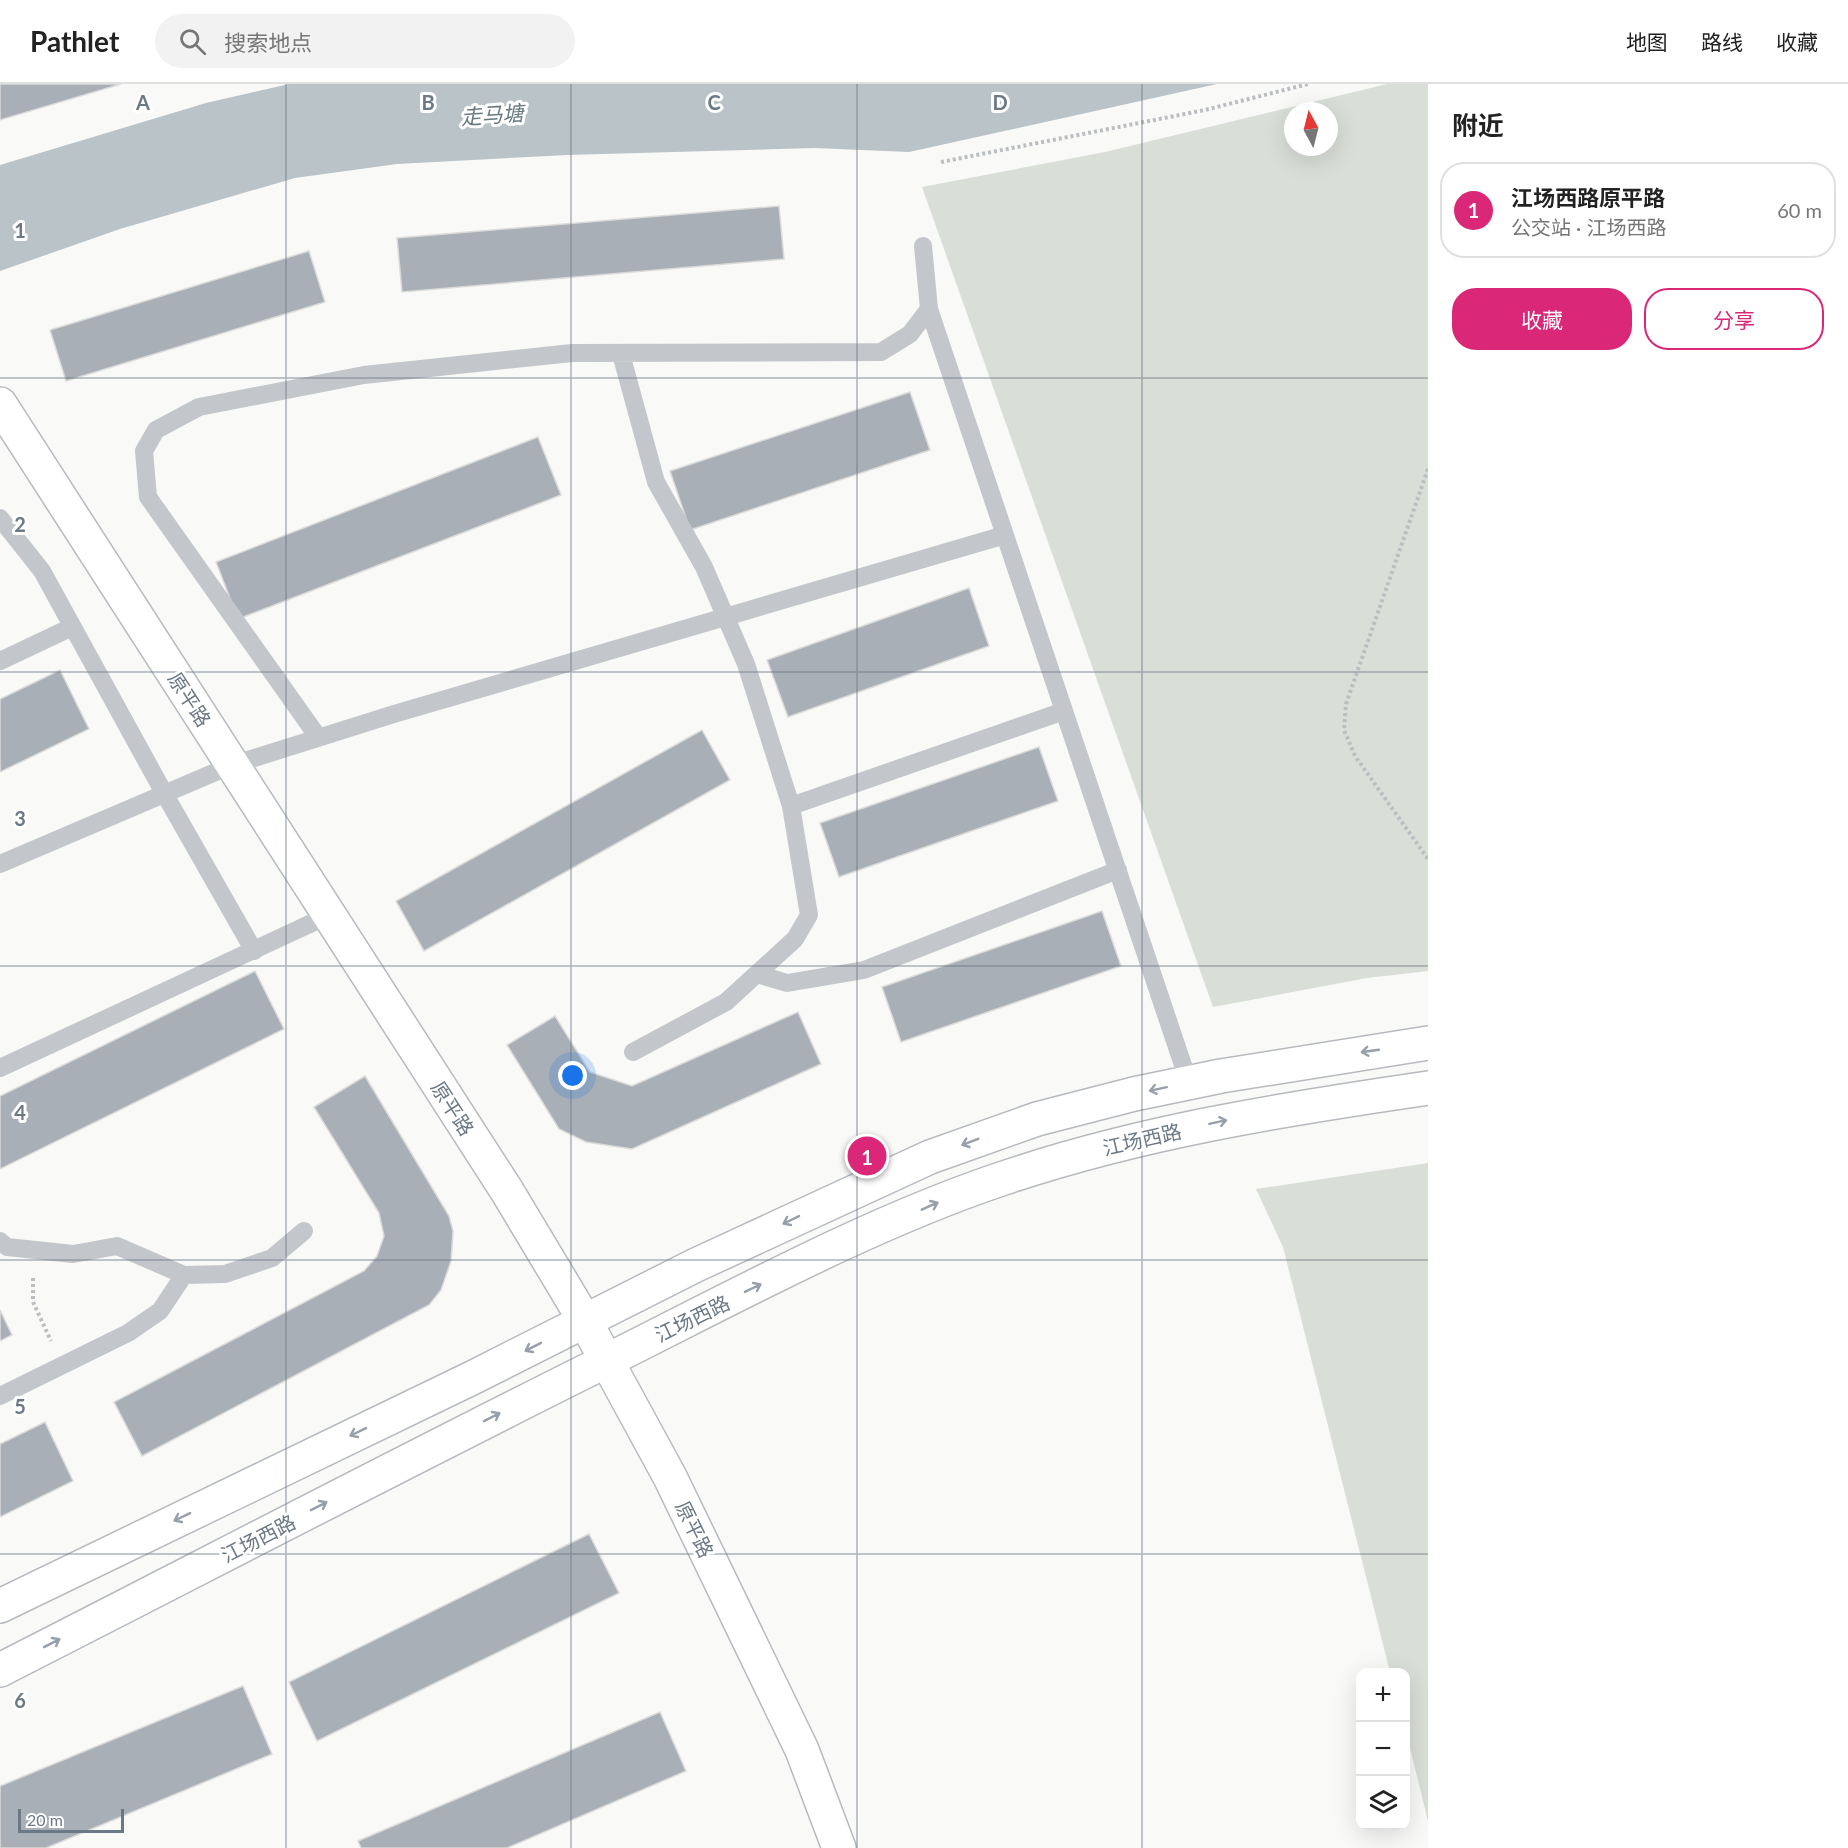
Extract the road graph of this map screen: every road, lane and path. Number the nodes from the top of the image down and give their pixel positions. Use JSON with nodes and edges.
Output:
{"nodes":[{"id":1,"x":1308,"y":84,"type":"edge"},
{"id":2,"x":941,"y":162,"type":"dead end"},
{"id":3,"x":923,"y":246,"type":"dead end"},
{"id":4,"x":929,"y":309,"type":"junction"},
{"id":5,"x":621,"y":354,"type":"junction"},
{"id":6,"x":0,"y":404,"type":"edge"},
{"id":7,"x":1428,"y":469,"type":"edge"},
{"id":8,"x":0,"y":518,"type":"edge"},
{"id":9,"x":1005,"y":535,"type":"junction"},
{"id":10,"x":725,"y":616,"type":"junction"},
{"id":11,"x":72,"y":627,"type":"junction"},
{"id":12,"x":0,"y":661,"type":"edge"},
{"id":13,"x":1064,"y":711,"type":"junction"},
{"id":14,"x":318,"y":737,"type":"junction"},
{"id":15,"x":232,"y":765,"type":"junction"},
{"id":16,"x":164,"y":793,"type":"junction"},
{"id":17,"x":791,"y":806,"type":"junction"},
{"id":18,"x":1428,"y":859,"type":"edge"},
{"id":19,"x":0,"y":864,"type":"edge"},
{"id":20,"x":1118,"y":870,"type":"junction"},
{"id":21,"x":328,"y":915,"type":"junction"},
{"id":22,"x":254,"y":951,"type":"junction"},
{"id":23,"x":757,"y":974,"type":"junction"},
{"id":24,"x":1428,"y":1043,"type":"edge"},
{"id":25,"x":633,"y":1052,"type":"dead end"},
{"id":26,"x":0,"y":1068,"type":"edge"},
{"id":27,"x":1189,"y":1083,"type":"junction"},
{"id":28,"x":1428,"y":1088,"type":"edge"},
{"id":29,"x":304,"y":1230,"type":"dead end"},
{"id":30,"x":0,"y":1241,"type":"edge"},
{"id":31,"x":33,"y":1250,"type":"junction"},
{"id":32,"x":184,"y":1275,"type":"junction"},
{"id":33,"x":585,"y":1321,"type":"junction"},
{"id":34,"x":606,"y":1360,"type":"junction"},
{"id":35,"x":64,"y":1364,"type":"junction"},
{"id":36,"x":0,"y":1396,"type":"edge"},
{"id":37,"x":0,"y":1606,"type":"edge"},
{"id":38,"x":0,"y":1670,"type":"edge"},
{"id":39,"x":839,"y":1848,"type":"edge"}],
"edges":[{"from":1,"to":2,"type":"path"},
{"from":3,"to":4,"type":"lane"},
{"from":4,"to":5,"type":"lane"},
{"from":4,"to":9,"type":"lane"},
{"from":5,"to":10,"type":"lane"},
{"from":5,"to":14,"type":"lane"},
{"from":6,"to":15,"type":"main road","name":"原平路"},
{"from":7,"to":18,"type":"path"},
{"from":8,"to":11,"type":"lane"},
{"from":9,"to":10,"type":"lane"},
{"from":9,"to":13,"type":"lane"},
{"from":10,"to":14,"type":"lane"},
{"from":10,"to":17,"type":"lane"},
{"from":11,"to":12,"type":"lane"},
{"from":11,"to":16,"type":"lane"},
{"from":13,"to":17,"type":"lane"},
{"from":13,"to":20,"type":"lane"},
{"from":14,"to":15,"type":"lane"},
{"from":15,"to":16,"type":"lane"},
{"from":15,"to":21,"type":"main road","name":"原平路"},
{"from":16,"to":19,"type":"lane"},
{"from":16,"to":22,"type":"lane"},
{"from":17,"to":23,"type":"lane"},
{"from":20,"to":23,"type":"lane"},
{"from":20,"to":27,"type":"lane"},
{"from":21,"to":22,"type":"lane"},
{"from":21,"to":33,"type":"main road","name":"原平路"},
{"from":22,"to":26,"type":"lane"},
{"from":23,"to":25,"type":"lane"},
{"from":24,"to":27,"type":"main road","one_way":true},
{"from":27,"to":33,"type":"main road","one_way":true},
{"from":34,"to":28,"type":"main road","name":"江场西路","one_way":true},
{"from":29,"to":32,"type":"lane"},
{"from":30,"to":31,"type":"lane"},
{"from":31,"to":32,"type":"lane"},
{"from":31,"to":35,"type":"path"},
{"from":32,"to":35,"type":"lane"},
{"from":33,"to":34,"type":"main road","name":"原平路"},
{"from":33,"to":37,"type":"main road","one_way":true},
{"from":38,"to":34,"type":"main road","name":"江场西路","one_way":true},
{"from":34,"to":39,"type":"main road","name":"原平路"},
{"from":35,"to":36,"type":"lane"}]}
